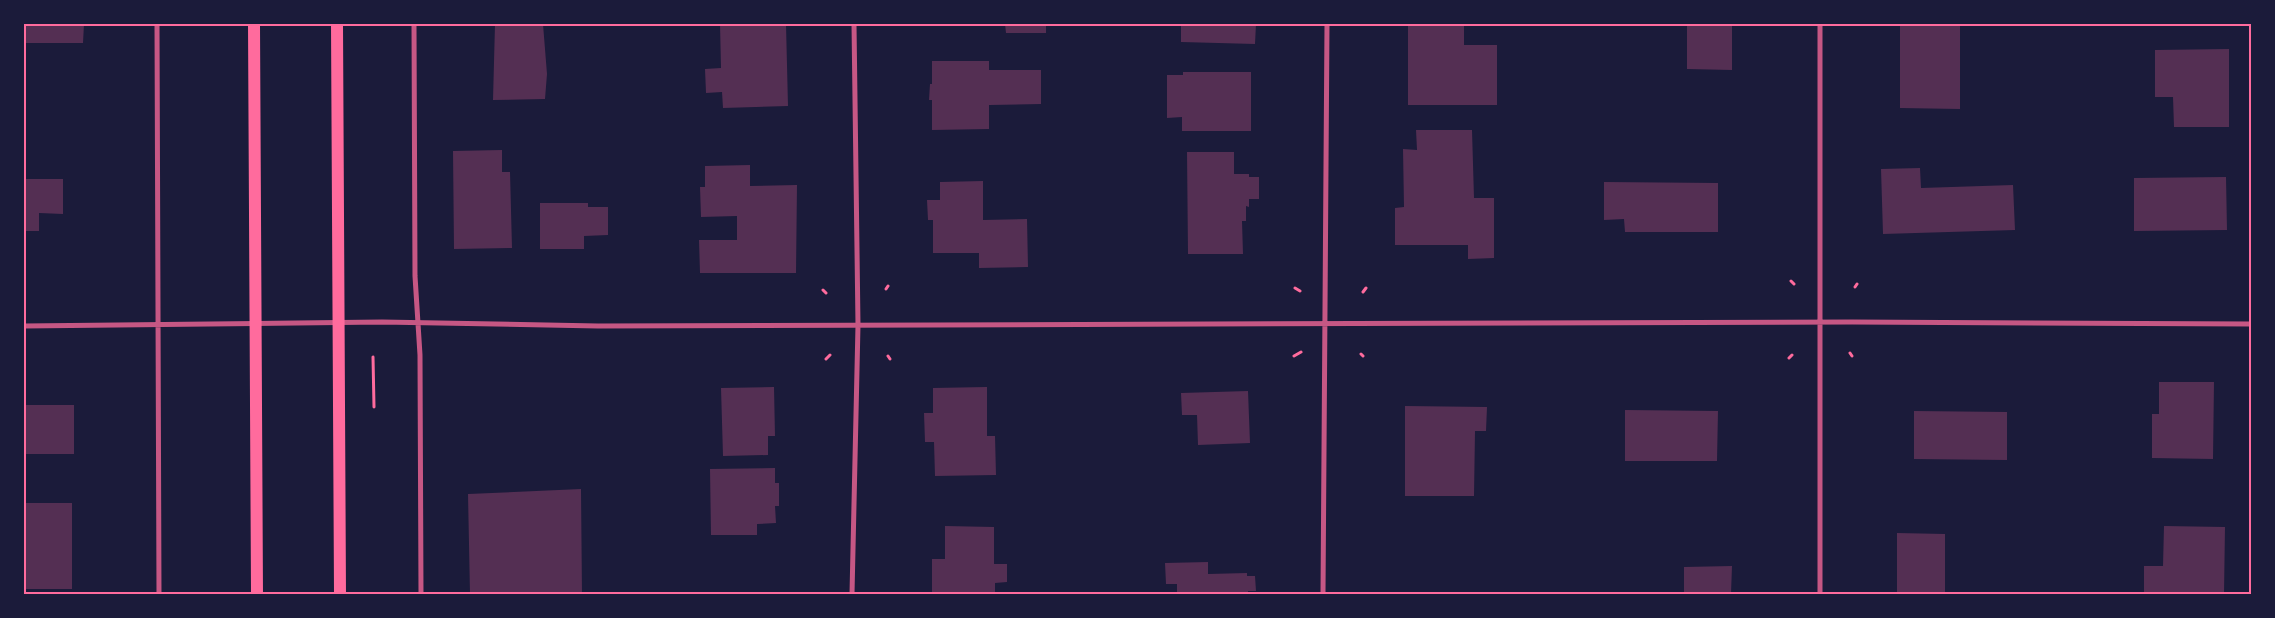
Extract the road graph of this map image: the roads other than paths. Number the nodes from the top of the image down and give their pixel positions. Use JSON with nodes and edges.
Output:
{"nodes":[{"id":1,"x":157,"y":24,"type":"edge"},
{"id":2,"x":254,"y":24,"type":"edge"},
{"id":3,"x":337,"y":24,"type":"edge"},
{"id":4,"x":414,"y":24,"type":"edge"},
{"id":5,"x":854,"y":24,"type":"edge"},
{"id":6,"x":1327,"y":24,"type":"edge"},
{"id":7,"x":1820,"y":24,"type":"edge"},
{"id":8,"x":419,"y":322,"type":"junction"},
{"id":9,"x":1820,"y":322,"type":"junction"},
{"id":10,"x":255,"y":323,"type":"junction"},
{"id":11,"x":338,"y":323,"type":"junction"},
{"id":12,"x":1325,"y":324,"type":"junction"},
{"id":13,"x":2251,"y":324,"type":"edge"},
{"id":14,"x":159,"y":325,"type":"junction"},
{"id":15,"x":858,"y":325,"type":"junction"},
{"id":16,"x":24,"y":326,"type":"edge"},
{"id":17,"x":159,"y":594,"type":"edge"},
{"id":18,"x":257,"y":594,"type":"edge"},
{"id":19,"x":340,"y":594,"type":"edge"},
{"id":20,"x":421,"y":594,"type":"edge"},
{"id":21,"x":852,"y":594,"type":"edge"},
{"id":22,"x":1323,"y":594,"type":"edge"},
{"id":23,"x":1820,"y":594,"type":"edge"}],
"edges":[{"from":1,"to":14,"type":"street"},
{"from":2,"to":10,"type":"main road"},
{"from":3,"to":11,"type":"main road"},
{"from":4,"to":8,"type":"street"},
{"from":5,"to":15,"type":"street"},
{"from":6,"to":12,"type":"street"},
{"from":7,"to":9,"type":"street"},
{"from":8,"to":11,"type":"street"},
{"from":8,"to":15,"type":"street"},
{"from":8,"to":20,"type":"street"},
{"from":9,"to":12,"type":"street"},
{"from":9,"to":13,"type":"street"},
{"from":9,"to":23,"type":"street"},
{"from":10,"to":11,"type":"street"},
{"from":10,"to":14,"type":"street"},
{"from":10,"to":18,"type":"main road"},
{"from":11,"to":19,"type":"main road"},
{"from":12,"to":15,"type":"street"},
{"from":12,"to":22,"type":"street"},
{"from":14,"to":16,"type":"street"},
{"from":14,"to":17,"type":"street"},
{"from":15,"to":21,"type":"street"}]}
